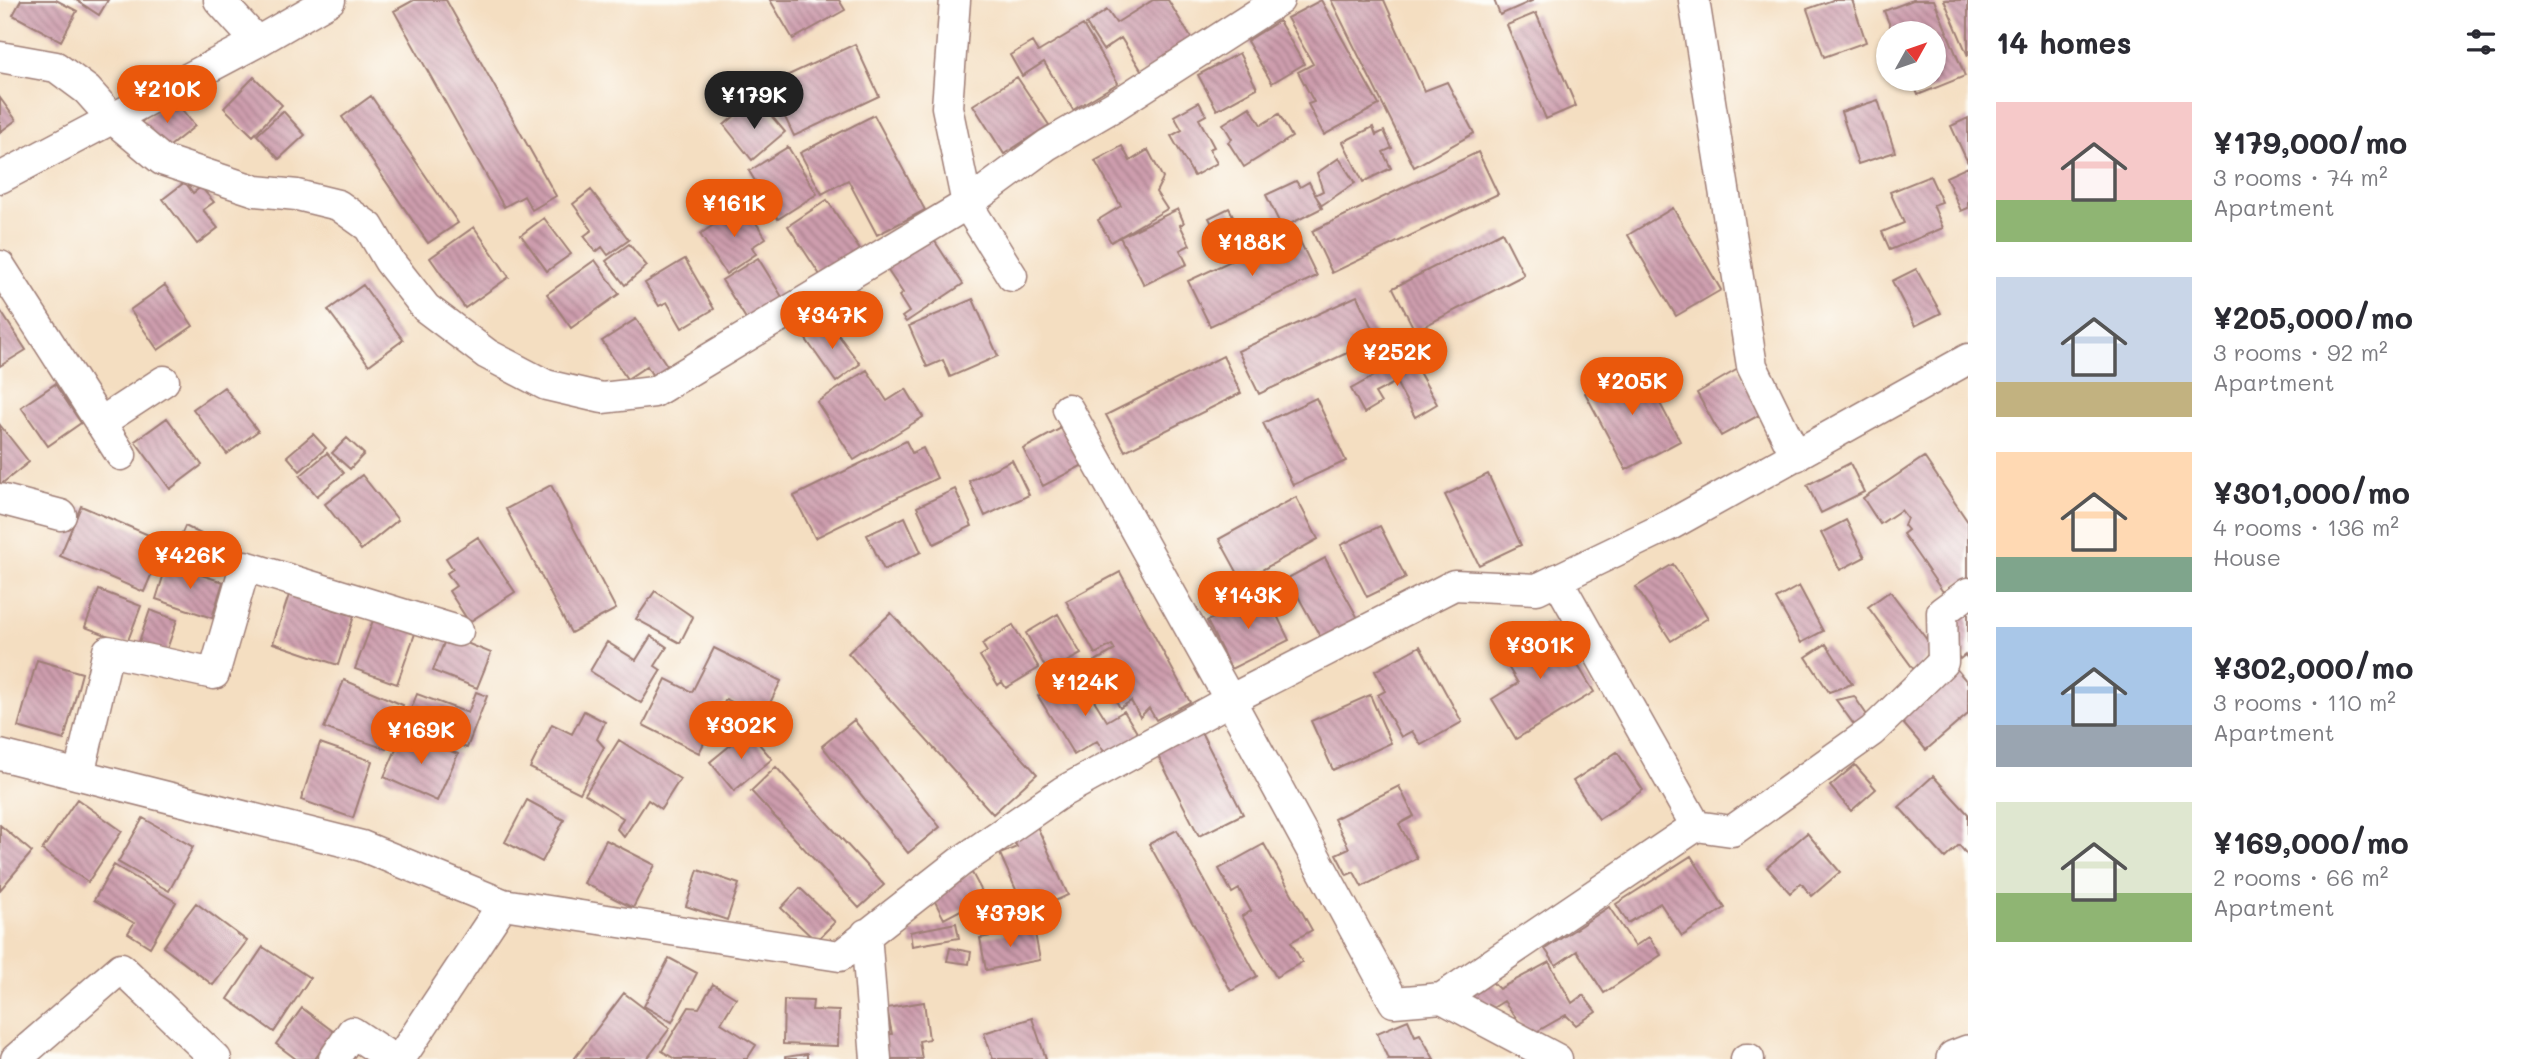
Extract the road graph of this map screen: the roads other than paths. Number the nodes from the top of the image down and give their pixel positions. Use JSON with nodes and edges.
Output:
{"nodes":[{"id":1,"x":219,"y":0,"type":"edge"},
{"id":2,"x":330,"y":0,"type":"edge"},
{"id":3,"x":955,"y":0,"type":"edge"},
{"id":4,"x":1279,"y":0,"type":"edge"},
{"id":5,"x":1694,"y":0,"type":"edge"},
{"id":6,"x":257,"y":42,"type":"junction"},
{"id":7,"x":0,"y":57,"type":"edge"},
{"id":8,"x":111,"y":118,"type":"junction"},
{"id":9,"x":0,"y":178,"type":"edge"},
{"id":10,"x":967,"y":204,"type":"junction"},
{"id":11,"x":0,"y":266,"type":"edge"},
{"id":12,"x":1012,"y":276,"type":"dead end"},
{"id":13,"x":1968,"y":359,"type":"edge"},
{"id":14,"x":164,"y":381,"type":"dead end"},
{"id":15,"x":1068,"y":410,"type":"dead end"},
{"id":16,"x":100,"y":423,"type":"junction"},
{"id":17,"x":121,"y":454,"type":"dead end"},
{"id":18,"x":1797,"y":456,"type":"junction"},
{"id":19,"x":0,"y":499,"type":"edge"},
{"id":20,"x":61,"y":515,"type":"dead end"},
{"id":21,"x":1557,"y":579,"type":"junction"},
{"id":22,"x":1968,"y":593,"type":"edge"},
{"id":23,"x":458,"y":631,"type":"dead end"},
{"id":24,"x":1230,"y":700,"type":"junction"},
{"id":25,"x":0,"y":755,"type":"edge"},
{"id":26,"x":79,"y":775,"type":"junction"},
{"id":27,"x":1696,"y":826,"type":"junction"},
{"id":28,"x":503,"y":904,"type":"junction"},
{"id":29,"x":866,"y":934,"type":"junction"},
{"id":30,"x":1442,"y":998,"type":"junction"},
{"id":31,"x":1968,"y":1054,"type":"edge"},
{"id":32,"x":16,"y":1059,"type":"edge"},
{"id":33,"x":216,"y":1059,"type":"edge"},
{"id":34,"x":334,"y":1059,"type":"edge"},
{"id":35,"x":393,"y":1059,"type":"edge"},
{"id":36,"x":400,"y":1059,"type":"edge"},
{"id":37,"x":876,"y":1059,"type":"edge"},
{"id":38,"x":1557,"y":1059,"type":"edge"},
{"id":39,"x":1955,"y":1059,"type":"edge"}],
"edges":[{"from":1,"to":6,"type":"street"},
{"from":2,"to":6,"type":"street"},
{"from":3,"to":10,"type":"street"},
{"from":4,"to":10,"type":"street"},
{"from":5,"to":18,"type":"street"},
{"from":6,"to":8,"type":"street"},
{"from":7,"to":8,"type":"street"},
{"from":8,"to":9,"type":"street"},
{"from":8,"to":10,"type":"street"},
{"from":10,"to":12,"type":"street"},
{"from":11,"to":16,"type":"street"},
{"from":13,"to":18,"type":"street"},
{"from":14,"to":16,"type":"street"},
{"from":15,"to":24,"type":"street"},
{"from":16,"to":17,"type":"street"},
{"from":18,"to":21,"type":"street"},
{"from":19,"to":20,"type":"street"},
{"from":21,"to":24,"type":"street"},
{"from":21,"to":27,"type":"street"},
{"from":22,"to":27,"type":"street"},
{"from":23,"to":26,"type":"street"},
{"from":24,"to":29,"type":"street"},
{"from":24,"to":30,"type":"street"},
{"from":25,"to":26,"type":"street"},
{"from":26,"to":28,"type":"street"},
{"from":27,"to":30,"type":"street"},
{"from":28,"to":29,"type":"street"},
{"from":28,"to":36,"type":"street"},
{"from":29,"to":37,"type":"street"},
{"from":30,"to":38,"type":"street"},
{"from":31,"to":39,"type":"street"},
{"from":32,"to":33,"type":"street"},
{"from":34,"to":35,"type":"street"}]}
